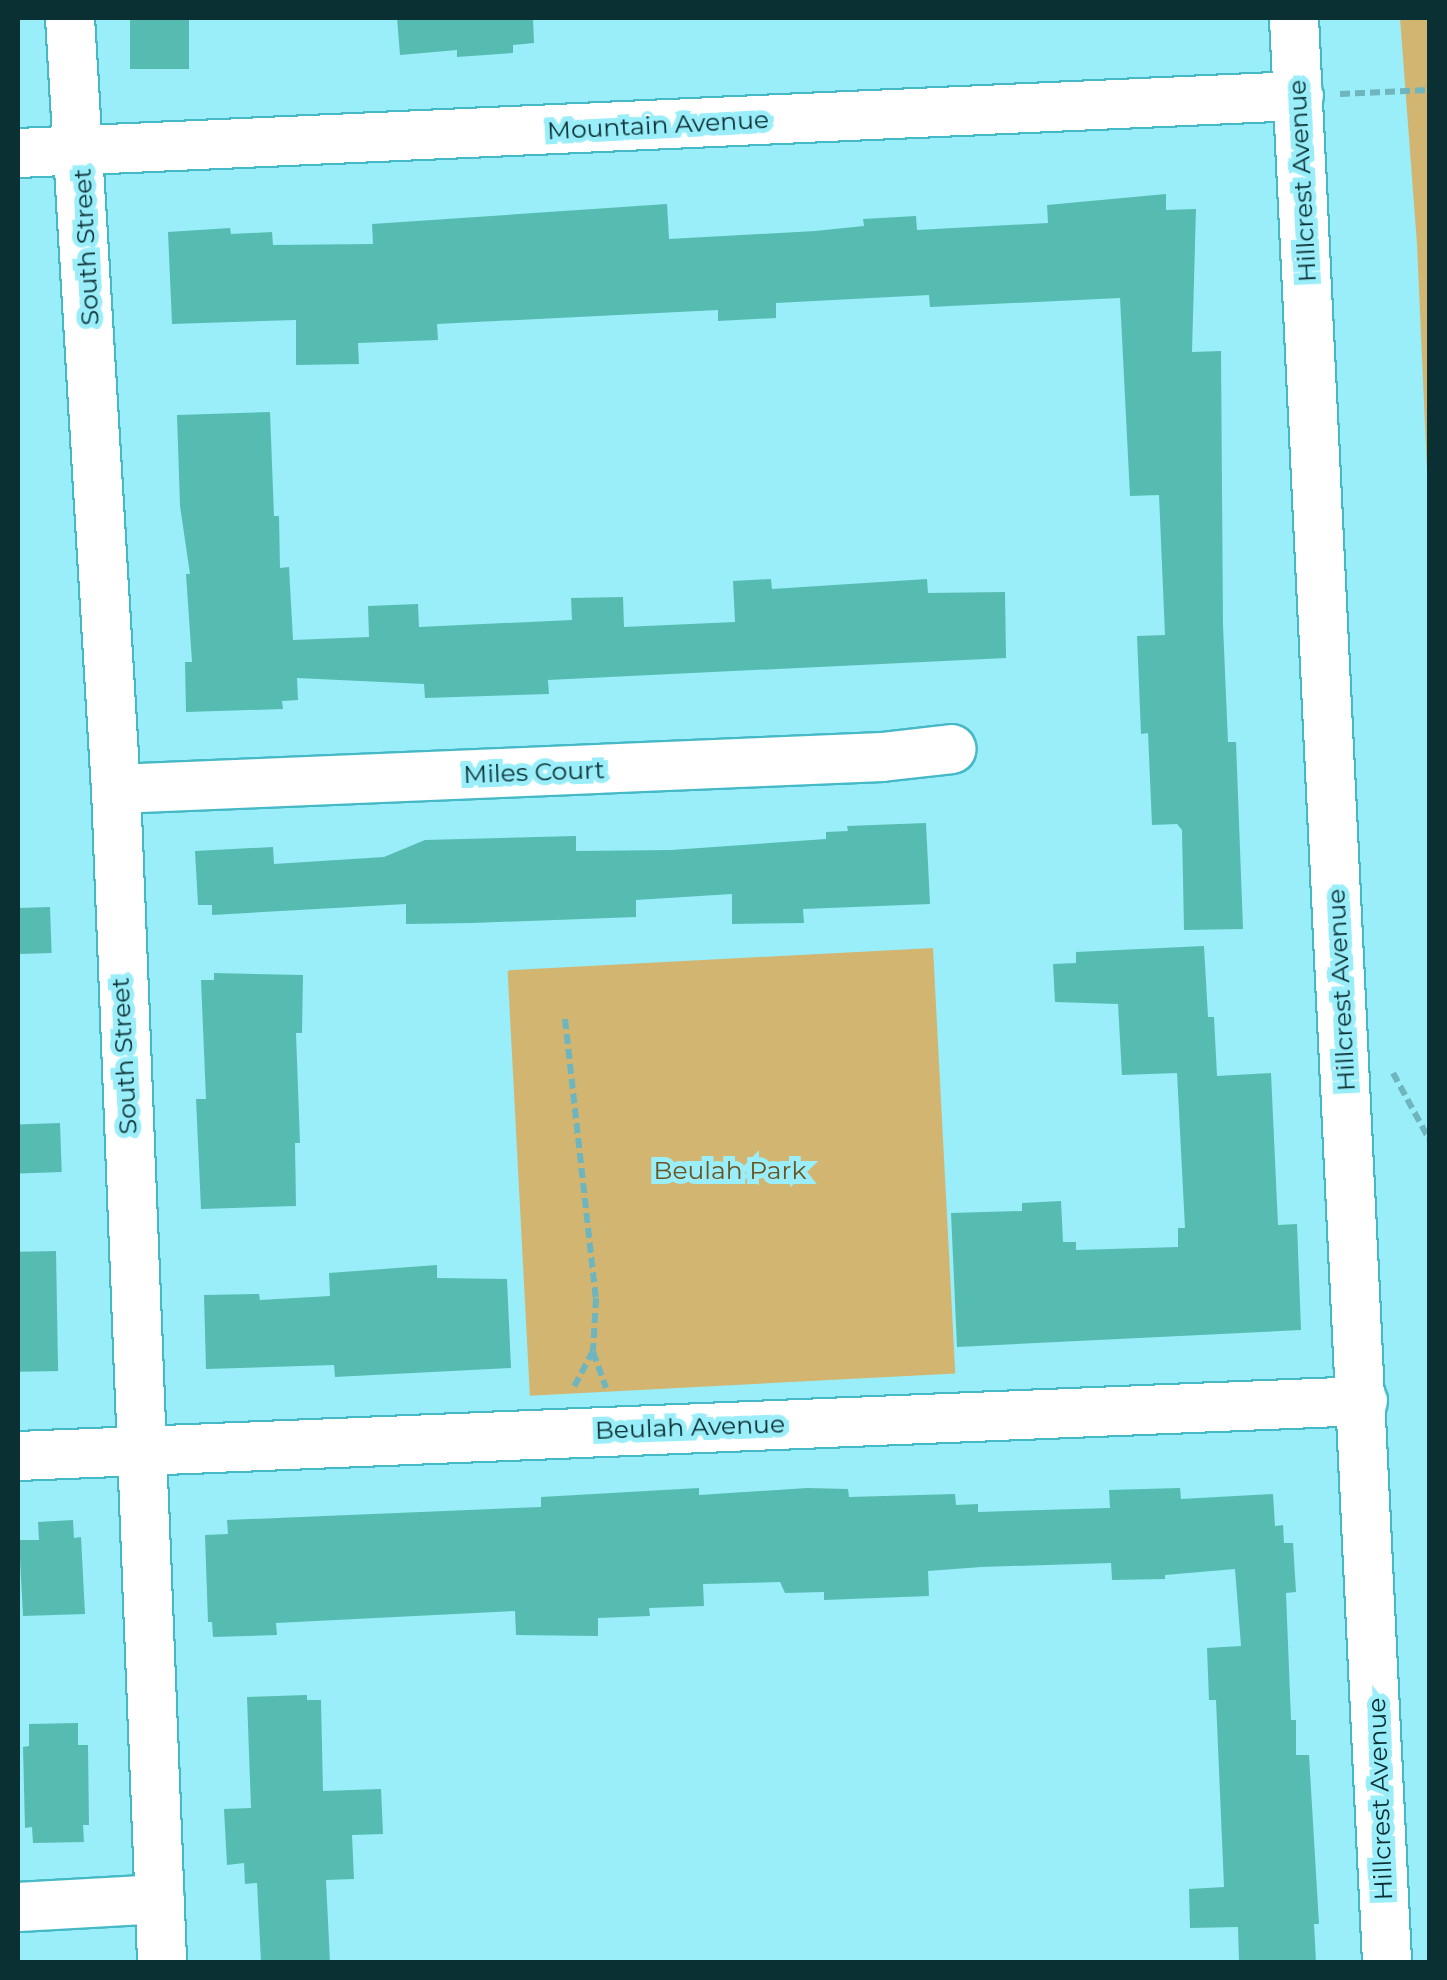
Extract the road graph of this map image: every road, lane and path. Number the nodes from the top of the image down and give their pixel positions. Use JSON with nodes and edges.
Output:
{"nodes":[{"id":1,"x":70,"y":18,"type":"edge"},
{"id":2,"x":1294,"y":18,"type":"edge"},
{"id":3,"x":1428,"y":90,"type":"edge"},
{"id":4,"x":1299,"y":96,"type":"junction"},
{"id":5,"x":81,"y":151,"type":"junction"},
{"id":6,"x":18,"y":153,"type":"edge"},
{"id":7,"x":952,"y":749,"type":"dead end"},
{"id":8,"x":116,"y":789,"type":"junction"},
{"id":9,"x":565,"y":1019,"type":"dead end"},
{"id":10,"x":1363,"y":1401,"type":"junction"},
{"id":11,"x":549,"y":1432,"type":"junction"},
{"id":12,"x":143,"y":1450,"type":"junction"},
{"id":13,"x":18,"y":1456,"type":"edge"},
{"id":14,"x":160,"y":1899,"type":"junction"},
{"id":15,"x":18,"y":1907,"type":"edge"},
{"id":16,"x":162,"y":1962,"type":"edge"},
{"id":17,"x":1386,"y":1962,"type":"edge"}],
"edges":[{"from":1,"to":5,"type":"street","name":"South Street"},
{"from":2,"to":4,"type":"street","name":"Hillcrest Avenue"},
{"from":3,"to":4,"type":"path"},
{"from":4,"to":5,"type":"street","name":"Mountain Avenue"},
{"from":4,"to":10,"type":"street","name":"Hillcrest Avenue"},
{"from":5,"to":6,"type":"street","name":"Mountain Avenue"},
{"from":5,"to":8,"type":"street","name":"South Street"},
{"from":7,"to":8,"type":"street","name":"Miles Court"},
{"from":8,"to":12,"type":"street","name":"South Street"},
{"from":9,"to":11,"type":"path"},
{"from":10,"to":11,"type":"street","name":"Beulah Avenue"},
{"from":10,"to":17,"type":"street","name":"Hillcrest Avenue"},
{"from":11,"to":12,"type":"street","name":"Beulah Avenue"},
{"from":12,"to":13,"type":"street","name":"Beulah Avenue"},
{"from":12,"to":14,"type":"street","name":"South Street"},
{"from":14,"to":15,"type":"street"},
{"from":14,"to":16,"type":"street","name":"South Street"}]}
